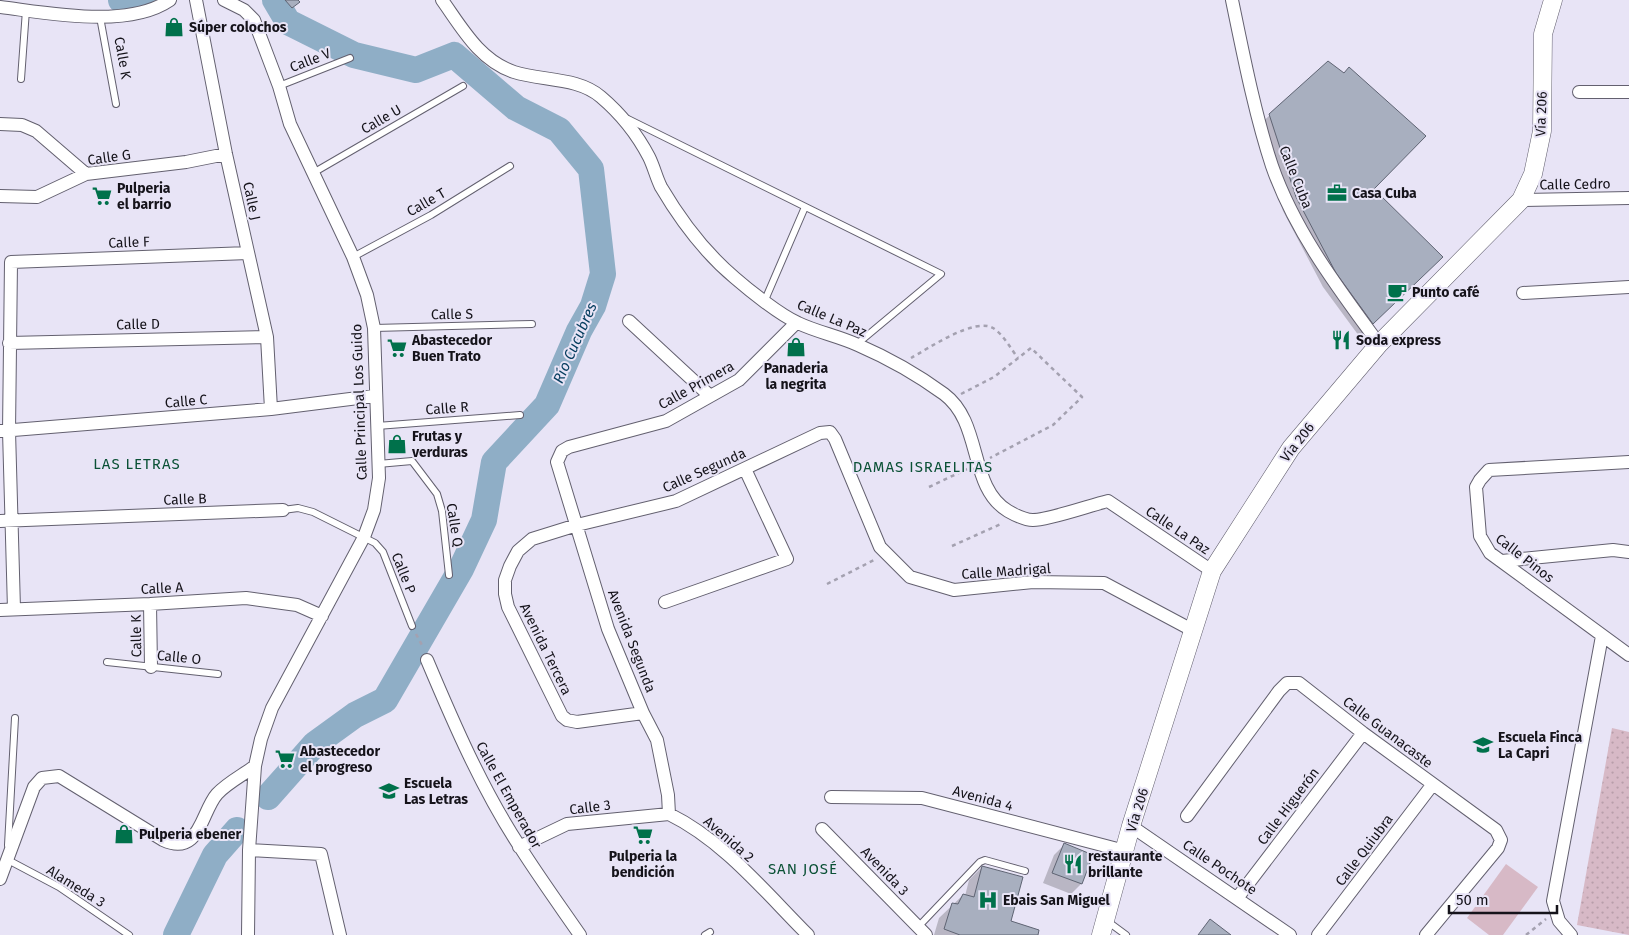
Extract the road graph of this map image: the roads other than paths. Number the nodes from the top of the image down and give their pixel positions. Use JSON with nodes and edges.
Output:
{"nodes":[{"id":1,"x":170,"y":0,"type":"edge"},
{"id":2,"x":196,"y":0,"type":"edge"},
{"id":3,"x":224,"y":0,"type":"edge"},
{"id":4,"x":442,"y":0,"type":"edge"},
{"id":5,"x":1232,"y":0,"type":"edge"},
{"id":6,"x":1553,"y":0,"type":"edge"},
{"id":7,"x":0,"y":7,"type":"edge"},
{"id":8,"x":26,"y":10,"type":"junction"},
{"id":9,"x":100,"y":17,"type":"junction"},
{"id":10,"x":350,"y":58,"type":"dead end"},
{"id":11,"x":21,"y":79,"type":"dead end"},
{"id":12,"x":279,"y":86,"type":"junction"},
{"id":13,"x":463,"y":86,"type":"dead end"},
{"id":14,"x":1579,"y":92,"type":"dead end"},
{"id":15,"x":1629,"y":92,"type":"edge"},
{"id":16,"x":116,"y":104,"type":"dead end"},
{"id":17,"x":622,"y":117,"type":"junction"},
{"id":18,"x":0,"y":124,"type":"edge"},
{"id":19,"x":226,"y":154,"type":"junction"},
{"id":20,"x":510,"y":166,"type":"dead end"},
{"id":21,"x":86,"y":174,"type":"junction"},
{"id":22,"x":312,"y":174,"type":"junction"},
{"id":23,"x":0,"y":196,"type":"edge"},
{"id":24,"x":1629,"y":198,"type":"edge"},
{"id":25,"x":1521,"y":200,"type":"junction"},
{"id":26,"x":805,"y":207,"type":"junction"},
{"id":27,"x":248,"y":253,"type":"junction"},
{"id":28,"x":353,"y":257,"type":"junction"},
{"id":29,"x":1629,"y":287,"type":"edge"},
{"id":30,"x":1523,"y":293,"type":"dead end"},
{"id":31,"x":5,"y":294,"type":"edge"},
{"id":32,"x":765,"y":300,"type":"junction"},
{"id":33,"x":629,"y":321,"type":"dead end"},
{"id":34,"x":796,"y":322,"type":"junction"},
{"id":35,"x":532,"y":324,"type":"dead end"},
{"id":36,"x":374,"y":328,"type":"junction"},
{"id":37,"x":267,"y":337,"type":"junction"},
{"id":38,"x":9,"y":343,"type":"junction"},
{"id":39,"x":857,"y":344,"type":"junction"},
{"id":40,"x":1379,"y":344,"type":"junction"},
{"id":41,"x":374,"y":396,"type":"junction"},
{"id":42,"x":710,"y":396,"type":"junction"},
{"id":43,"x":271,"y":409,"type":"junction"},
{"id":44,"x":520,"y":415,"type":"dead end"},
{"id":45,"x":376,"y":426,"type":"junction"},
{"id":46,"x":4,"y":431,"type":"edge"},
{"id":47,"x":835,"y":439,"type":"joint"},
{"id":48,"x":562,"y":451,"type":"joint"},
{"id":49,"x":1629,"y":462,"type":"edge"},
{"id":50,"x":378,"y":464,"type":"junction"},
{"id":51,"x":745,"y":469,"type":"junction"},
{"id":52,"x":283,"y":510,"type":"joint"},
{"id":53,"x":6,"y":521,"type":"edge"},
{"id":54,"x":578,"y":525,"type":"junction"},
{"id":55,"x":364,"y":538,"type":"junction"},
{"id":56,"x":1629,"y":552,"type":"edge"},
{"id":57,"x":1502,"y":561,"type":"junction"},
{"id":58,"x":1212,"y":571,"type":"junction"},
{"id":59,"x":449,"y":575,"type":"dead end"},
{"id":60,"x":665,"y":602,"type":"dead end"},
{"id":61,"x":150,"y":604,"type":"junction"},
{"id":62,"x":14,"y":609,"type":"junction"},
{"id":63,"x":0,"y":610,"type":"edge"},
{"id":64,"x":322,"y":616,"type":"junction"},
{"id":65,"x":412,"y":626,"type":"dead end"},
{"id":66,"x":1194,"y":631,"type":"junction"},
{"id":67,"x":1602,"y":636,"type":"junction"},
{"id":68,"x":1629,"y":655,"type":"edge"},
{"id":69,"x":427,"y":657,"type":"road end"},
{"id":70,"x":107,"y":662,"type":"dead end"},
{"id":71,"x":151,"y":667,"type":"junction"},
{"id":72,"x":218,"y":674,"type":"dead end"},
{"id":73,"x":643,"y":714,"type":"junction"},
{"id":74,"x":14,"y":718,"type":"dead end"},
{"id":75,"x":1363,"y":733,"type":"junction"},
{"id":76,"x":255,"y":766,"type":"junction"},
{"id":77,"x":1433,"y":784,"type":"junction"},
{"id":78,"x":831,"y":796,"type":"dead end"},
{"id":79,"x":668,"y":814,"type":"junction"},
{"id":80,"x":1187,"y":816,"type":"dead end"},
{"id":81,"x":1131,"y":826,"type":"junction"},
{"id":82,"x":822,"y":829,"type":"dead end"},
{"id":83,"x":519,"y":847,"type":"junction"},
{"id":84,"x":249,"y":850,"type":"junction"},
{"id":85,"x":1125,"y":851,"type":"junction"},
{"id":86,"x":8,"y":862,"type":"junction"},
{"id":87,"x":1025,"y":871,"type":"dead end"},
{"id":88,"x":0,"y":879,"type":"edge"},
{"id":89,"x":1238,"y":898,"type":"junction"},
{"id":90,"x":1103,"y":927,"type":"edge"},
{"id":91,"x":922,"y":931,"type":"edge"},
{"id":92,"x":129,"y":935,"type":"edge"},
{"id":93,"x":248,"y":935,"type":"edge"},
{"id":94,"x":340,"y":935,"type":"edge"},
{"id":95,"x":580,"y":935,"type":"edge"},
{"id":96,"x":808,"y":935,"type":"edge"},
{"id":97,"x":1126,"y":935,"type":"edge"},
{"id":98,"x":1290,"y":935,"type":"edge"},
{"id":99,"x":1318,"y":935,"type":"edge"},
{"id":100,"x":1426,"y":935,"type":"edge"},
{"id":101,"x":1571,"y":935,"type":"edge"}],
"edges":[{"from":1,"to":9,"type":"street"},
{"from":2,"to":19,"type":"street","name":"Calle J"},
{"from":3,"to":12,"type":"street","name":"Calle Principal Los Guido"},
{"from":4,"to":17,"type":"street","name":"Calle La Paz"},
{"from":5,"to":40,"type":"street","name":"Calle Cuba"},
{"from":6,"to":25,"type":"main road","name":"Vía 206"},
{"from":7,"to":8,"type":"street"},
{"from":8,"to":9,"type":"street"},
{"from":8,"to":11,"type":"lane"},
{"from":9,"to":16,"type":"lane","name":"Calle K"},
{"from":10,"to":12,"type":"lane","name":"Calle V"},
{"from":12,"to":22,"type":"street","name":"Calle Principal Los Guido"},
{"from":13,"to":22,"type":"lane","name":"Calle U"},
{"from":14,"to":15,"type":"street"},
{"from":17,"to":26,"type":"lane"},
{"from":17,"to":32,"type":"street","name":"Calle La Paz"},
{"from":18,"to":21,"type":"street"},
{"from":19,"to":21,"type":"street","name":"Calle G"},
{"from":19,"to":27,"type":"street","name":"Calle J"},
{"from":20,"to":28,"type":"lane","name":"Calle T"},
{"from":21,"to":23,"type":"street","name":"Calle G"},
{"from":22,"to":28,"type":"street","name":"Calle Principal Los Guido"},
{"from":24,"to":25,"type":"street","name":"Calle Cedro"},
{"from":25,"to":40,"type":"main road","name":"Vía 206"},
{"from":26,"to":32,"type":"lane"},
{"from":26,"to":39,"type":"lane"},
{"from":27,"to":31,"type":"street","name":"Calle F"},
{"from":27,"to":37,"type":"street","name":"Calle J"},
{"from":28,"to":36,"type":"street","name":"Calle Principal Los Guido"},
{"from":29,"to":30,"type":"street"},
{"from":31,"to":38,"type":"street"},
{"from":32,"to":34,"type":"street","name":"Calle La Paz"},
{"from":33,"to":42,"type":"street"},
{"from":34,"to":39,"type":"street","name":"Calle La Paz"},
{"from":34,"to":42,"type":"street","name":"Calle Primera"},
{"from":35,"to":36,"type":"lane","name":"Calle S"},
{"from":36,"to":41,"type":"street","name":"Calle Principal Los Guido"},
{"from":37,"to":38,"type":"street","name":"Calle D"},
{"from":37,"to":43,"type":"street","name":"Calle J"},
{"from":38,"to":46,"type":"street"},
{"from":39,"to":58,"type":"street","name":"Calle La Paz"},
{"from":40,"to":58,"type":"main road","name":"Vía 206"},
{"from":41,"to":43,"type":"street","name":"Calle C"},
{"from":41,"to":45,"type":"street","name":"Calle Principal Los Guido"},
{"from":42,"to":48,"type":"street","name":"Calle Primera"},
{"from":43,"to":46,"type":"street","name":"Calle C"},
{"from":44,"to":45,"type":"lane","name":"Calle R"},
{"from":45,"to":50,"type":"street","name":"Calle Principal Los Guido"},
{"from":46,"to":53,"type":"street"},
{"from":47,"to":51,"type":"street","name":"Calle Segunda"},
{"from":47,"to":66,"type":"street","name":"Calle Madrigal"},
{"from":48,"to":54,"type":"street","name":"Avenida Segunda"},
{"from":49,"to":57,"type":"street","name":"Calle Pinos"},
{"from":50,"to":55,"type":"street","name":"Calle Principal Los Guido"},
{"from":50,"to":59,"type":"lane","name":"Calle Q"},
{"from":51,"to":54,"type":"street","name":"Calle Segunda"},
{"from":51,"to":60,"type":"street"},
{"from":52,"to":53,"type":"street","name":"Calle B"},
{"from":52,"to":55,"type":"lane","name":"Calle B"},
{"from":53,"to":62,"type":"street"},
{"from":54,"to":73,"type":"street","name":"Avenida Segunda"},
{"from":54,"to":73,"type":"street","name":"Avenida Tercera"},
{"from":55,"to":64,"type":"street","name":"Calle Principal Los Guido"},
{"from":55,"to":65,"type":"lane","name":"Calle P"},
{"from":56,"to":57,"type":"street"},
{"from":57,"to":67,"type":"street","name":"Calle Pinos"},
{"from":58,"to":66,"type":"main road","name":"Vía 206"},
{"from":61,"to":62,"type":"street","name":"Calle A"},
{"from":61,"to":64,"type":"street","name":"Calle A"},
{"from":61,"to":71,"type":"street","name":"Calle K"},
{"from":62,"to":63,"type":"street","name":"Calle A"},
{"from":64,"to":76,"type":"street","name":"Calle Principal Los Guido"},
{"from":66,"to":81,"type":"main road","name":"Vía 206"},
{"from":67,"to":68,"type":"street","name":"Calle Pinos"},
{"from":67,"to":101,"type":"street"},
{"from":69,"to":83,"type":"street","name":"Calle El Emperador"},
{"from":70,"to":71,"type":"lane","name":"Calle O"},
{"from":71,"to":72,"type":"lane","name":"Calle O"},
{"from":73,"to":79,"type":"street","name":"Avenida Segunda"},
{"from":74,"to":86,"type":"lane"},
{"from":75,"to":77,"type":"street","name":"Calle Guanacaste"},
{"from":75,"to":80,"type":"street","name":"Calle Guanacaste"},
{"from":75,"to":89,"type":"street","name":"Calle Higuerón"},
{"from":76,"to":84,"type":"street","name":"Calle Principal Los Guido"},
{"from":76,"to":86,"type":"street"},
{"from":77,"to":99,"type":"street","name":"Calle Quiubra"},
{"from":77,"to":100,"type":"street","name":"Calle Guanacaste"},
{"from":78,"to":85,"type":"street","name":"Avenida 4"},
{"from":79,"to":83,"type":"street","name":"Calle 3"},
{"from":79,"to":96,"type":"street","name":"Avenida 2"},
{"from":81,"to":85,"type":"main road","name":"Vía 206"},
{"from":81,"to":89,"type":"street","name":"Calle Pochote"},
{"from":82,"to":91,"type":"street","name":"Avenida 3"},
{"from":83,"to":95,"type":"street","name":"Calle El Emperador"},
{"from":84,"to":93,"type":"street","name":"Calle Principal Los Guido"},
{"from":84,"to":94,"type":"street"},
{"from":85,"to":90,"type":"main road","name":"Vía 206"},
{"from":86,"to":88,"type":"street"},
{"from":86,"to":92,"type":"lane","name":"Alameda 3"},
{"from":87,"to":91,"type":"lane"},
{"from":89,"to":98,"type":"street","name":"Calle Pochote"},
{"from":90,"to":97,"type":"lane"}]}
